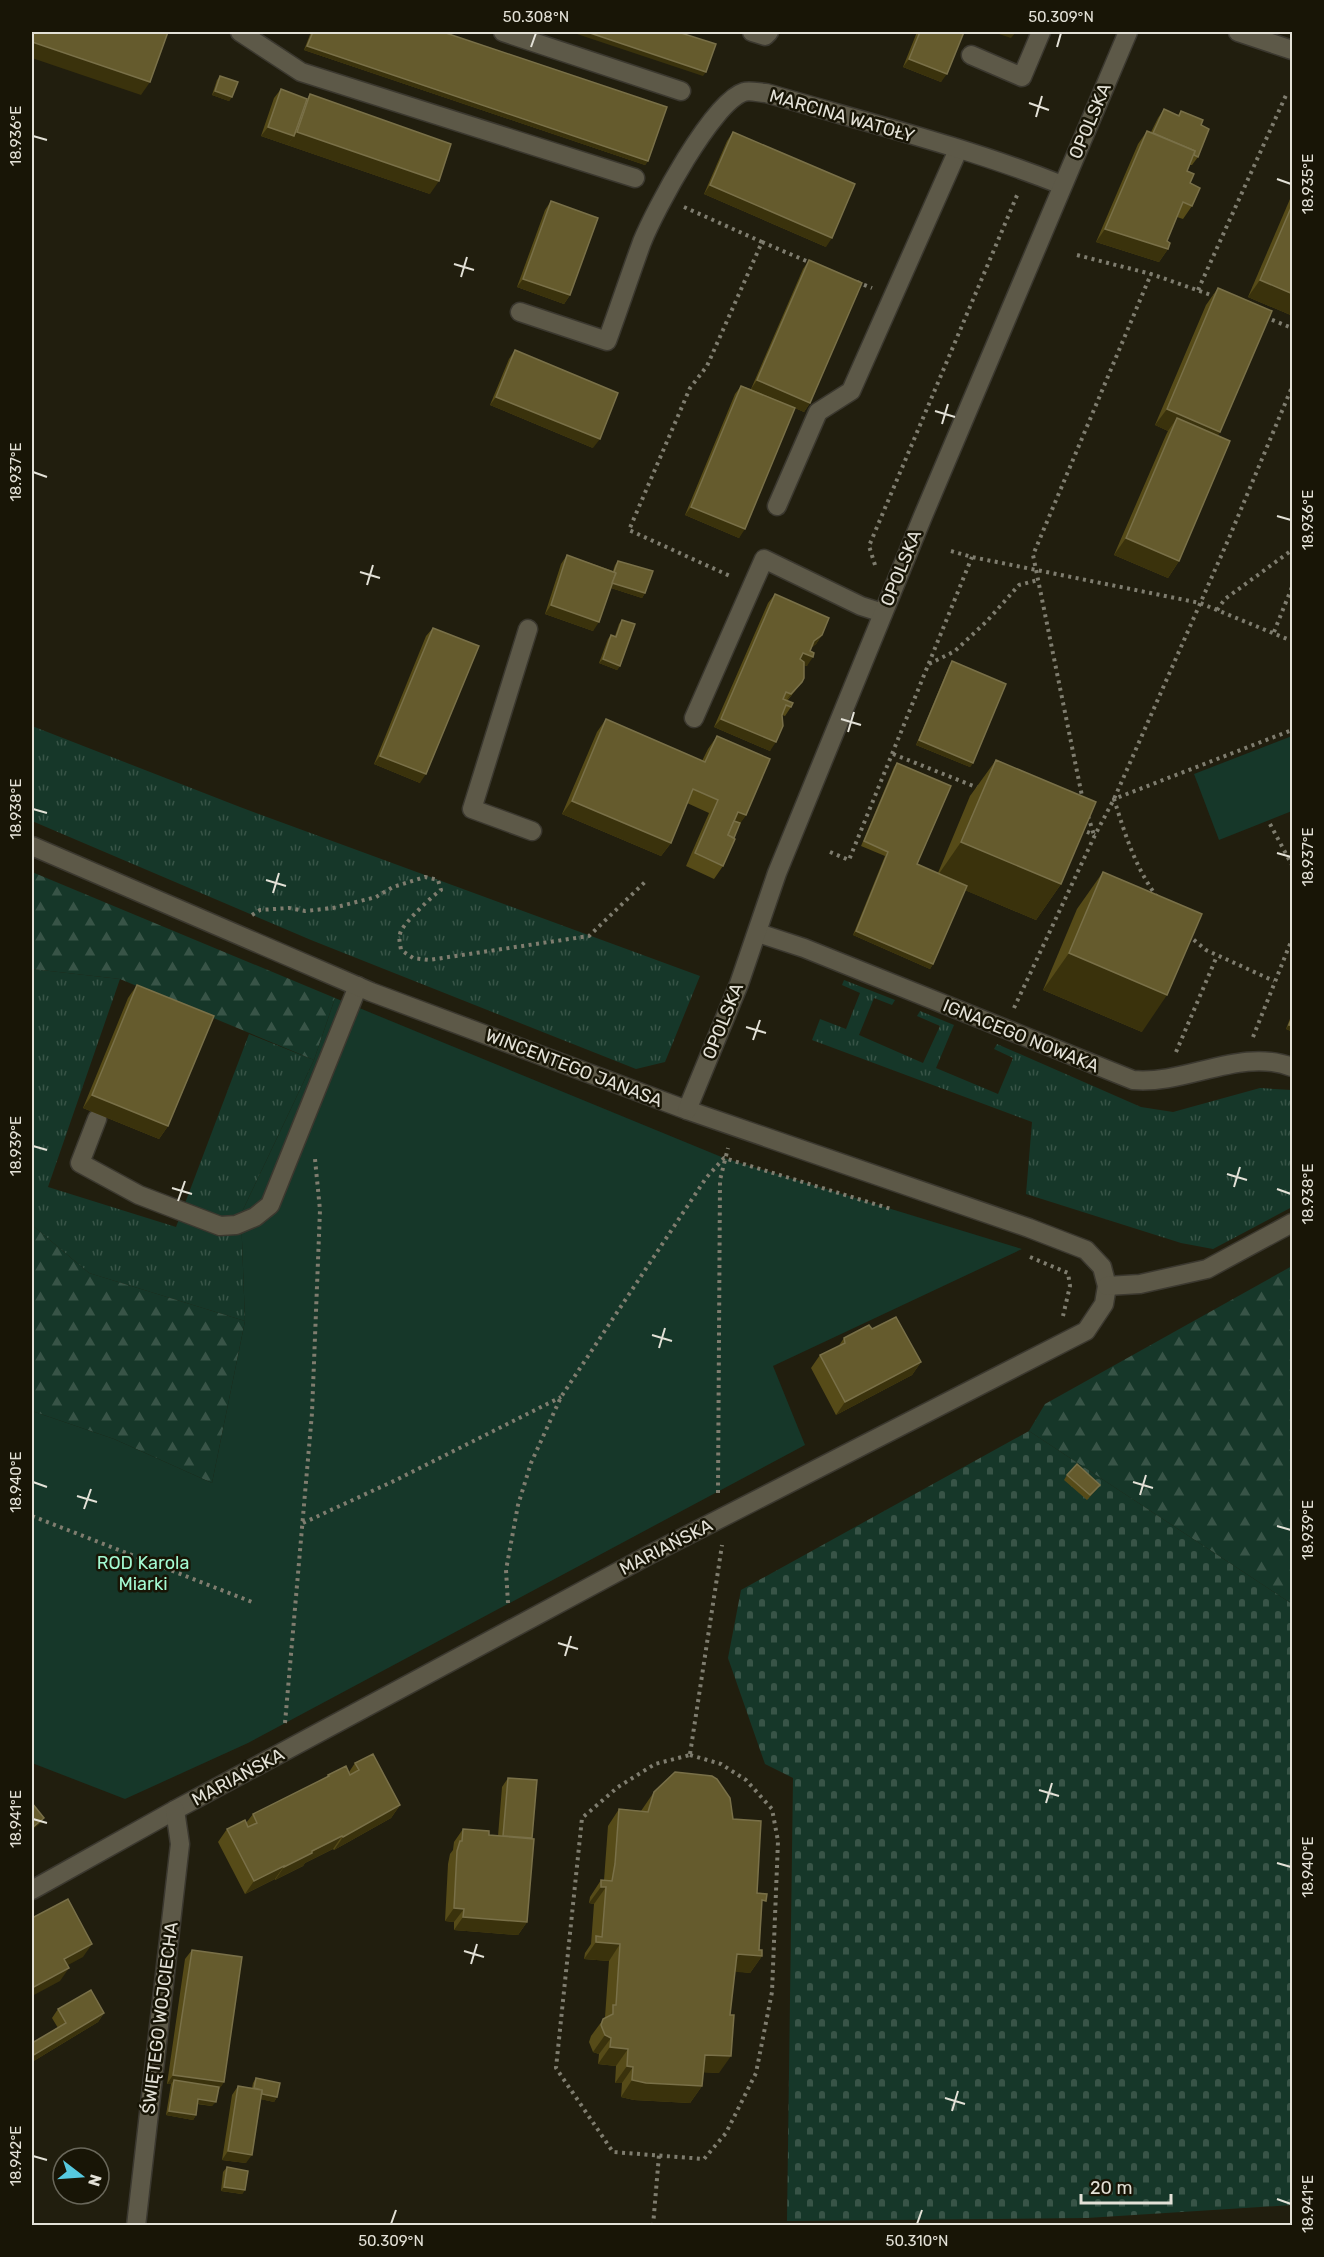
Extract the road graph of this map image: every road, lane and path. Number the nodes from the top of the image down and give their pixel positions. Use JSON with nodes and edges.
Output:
{"nodes":[{"id":1,"x":240,"y":32,"type":"edge"},
{"id":2,"x":502,"y":32,"type":"edge"},
{"id":3,"x":752,"y":32,"type":"edge"},
{"id":4,"x":769,"y":32,"type":"edge"},
{"id":5,"x":1041,"y":32,"type":"edge"},
{"id":6,"x":1128,"y":32,"type":"edge"},
{"id":7,"x":1238,"y":32,"type":"edge"},
{"id":8,"x":1293,"y":50,"type":"edge"},
{"id":9,"x":971,"y":55,"type":"dead end"},
{"id":10,"x":681,"y":91,"type":"dead end"},
{"id":11,"x":1287,"y":93,"type":"dead end"},
{"id":12,"x":958,"y":150,"type":"junction"},
{"id":13,"x":635,"y":178,"type":"dead end"},
{"id":14,"x":1062,"y":185,"type":"junction"},
{"id":15,"x":664,"y":198,"type":"junction"},
{"id":16,"x":762,"y":242,"type":"junction"},
{"id":17,"x":1077,"y":255,"type":"dead end"},
{"id":18,"x":817,"y":265,"type":"edge"},
{"id":19,"x":1150,"y":274,"type":"junction"},
{"id":20,"x":849,"y":279,"type":"edge"},
{"id":21,"x":1198,"y":290,"type":"junction"},
{"id":22,"x":892,"y":297,"type":"junction"},
{"id":23,"x":1219,"y":298,"type":"edge"},
{"id":24,"x":520,"y":312,"type":"dead end"},
{"id":25,"x":1261,"y":315,"type":"edge"},
{"id":26,"x":1293,"y":328,"type":"edge"},
{"id":27,"x":1293,"y":387,"type":"edge"},
{"id":28,"x":777,"y":506,"type":"dead end"},
{"id":29,"x":1293,"y":550,"type":"edge"},
{"id":30,"x":951,"y":551,"type":"dead end"},
{"id":31,"x":972,"y":557,"type":"junction"},
{"id":32,"x":1034,"y":568,"type":"junction"},
{"id":33,"x":1038,"y":580,"type":"junction"},
{"id":34,"x":752,"y":586,"type":"junction"},
{"id":35,"x":1293,"y":587,"type":"edge"},
{"id":36,"x":1200,"y":603,"type":"junction"},
{"id":37,"x":1217,"y":610,"type":"junction"},
{"id":38,"x":883,"y":613,"type":"junction"},
{"id":39,"x":528,"y":629,"type":"dead end"},
{"id":40,"x":1274,"y":632,"type":"junction"},
{"id":41,"x":1293,"y":641,"type":"edge"},
{"id":42,"x":929,"y":664,"type":"junction"},
{"id":43,"x":694,"y":718,"type":"dead end"},
{"id":44,"x":1293,"y":730,"type":"edge"},
{"id":45,"x":892,"y":754,"type":"junction"},
{"id":46,"x":988,"y":792,"type":"edge"},
{"id":47,"x":1114,"y":799,"type":"junction"},
{"id":48,"x":1270,"y":824,"type":"dead end"},
{"id":49,"x":1073,"y":827,"type":"edge"},
{"id":50,"x":532,"y":831,"type":"dead end"},
{"id":51,"x":1095,"y":835,"type":"junction"},
{"id":52,"x":32,"y":846,"type":"edge"},
{"id":53,"x":830,"y":852,"type":"dead end"},
{"id":54,"x":1293,"y":865,"type":"edge"},
{"id":55,"x":646,"y":881,"type":"dead end"},
{"id":56,"x":1158,"y":899,"type":"edge"},
{"id":57,"x":1184,"y":931,"type":"edge"},
{"id":58,"x":758,"y":933,"type":"junction"},
{"id":59,"x":237,"y":935,"type":"junction"},
{"id":60,"x":1293,"y":939,"type":"edge"},
{"id":61,"x":1217,"y":956,"type":"junction"},
{"id":62,"x":1274,"y":981,"type":"junction"},
{"id":63,"x":358,"y":986,"type":"junction"},
{"id":64,"x":1003,"y":1029,"type":"junction"},
{"id":65,"x":1250,"y":1061,"type":"junction"},
{"id":66,"x":1293,"y":1067,"type":"edge"},
{"id":67,"x":1165,"y":1079,"type":"junction"},
{"id":68,"x":687,"y":1110,"type":"junction"},
{"id":69,"x":97,"y":1119,"type":"edge"},
{"id":70,"x":736,"y":1128,"type":"junction"},
{"id":71,"x":315,"y":1152,"type":"dead end"},
{"id":72,"x":724,"y":1158,"type":"junction"},
{"id":73,"x":896,"y":1210,"type":"dead end"},
{"id":74,"x":1293,"y":1223,"type":"edge"},
{"id":75,"x":1028,"y":1254,"type":"dead end"},
{"id":76,"x":1107,"y":1286,"type":"junction"},
{"id":77,"x":1054,"y":1323,"type":"dead end"},
{"id":78,"x":561,"y":1397,"type":"junction"},
{"id":79,"x":728,"y":1492,"type":"dead end"},
{"id":80,"x":32,"y":1516,"type":"edge"},
{"id":81,"x":303,"y":1523,"type":"junction"},
{"id":82,"x":711,"y":1524,"type":"junction"},
{"id":83,"x":252,"y":1602,"type":"dead end"},
{"id":84,"x":509,"y":1610,"type":"dead end"},
{"id":85,"x":285,"y":1731,"type":"dead end"},
{"id":86,"x":690,"y":1755,"type":"junction"},
{"id":87,"x":175,"y":1810,"type":"junction"},
{"id":88,"x":32,"y":1890,"type":"edge"},
{"id":89,"x":659,"y":2155,"type":"junction"},
{"id":90,"x":136,"y":2226,"type":"edge"},
{"id":91,"x":653,"y":2226,"type":"edge"}],
"edges":[{"from":1,"to":13,"type":"street"},
{"from":2,"to":10,"type":"street"},
{"from":3,"to":4,"type":"street"},
{"from":5,"to":9,"type":"street"},
{"from":6,"to":14,"type":"street","name":"OPOLSKA"},
{"from":7,"to":8,"type":"street"},
{"from":11,"to":21,"type":"path"},
{"from":12,"to":14,"type":"street","name":"MARCINA WATOŁY"},
{"from":12,"to":15,"type":"street","name":"MARCINA WATOŁY"},
{"from":12,"to":22,"type":"street"},
{"from":14,"to":38,"type":"street","name":"OPOLSKA"},
{"from":15,"to":16,"type":"path"},
{"from":15,"to":24,"type":"street","name":"MARCINA WATOŁY"},
{"from":16,"to":18,"type":"path"},
{"from":16,"to":34,"type":"path"},
{"from":17,"to":19,"type":"path"},
{"from":19,"to":21,"type":"path"},
{"from":19,"to":32,"type":"path"},
{"from":20,"to":22,"type":"path"},
{"from":21,"to":23,"type":"path"},
{"from":22,"to":28,"type":"street"},
{"from":25,"to":26,"type":"path"},
{"from":27,"to":36,"type":"path"},
{"from":29,"to":37,"type":"path"},
{"from":30,"to":31,"type":"path"},
{"from":31,"to":32,"type":"path"},
{"from":31,"to":42,"type":"path"},
{"from":32,"to":33,"type":"path"},
{"from":32,"to":36,"type":"path"},
{"from":33,"to":42,"type":"path"},
{"from":33,"to":51,"type":"path"},
{"from":34,"to":38,"type":"street"},
{"from":34,"to":43,"type":"street"},
{"from":35,"to":40,"type":"path"},
{"from":36,"to":37,"type":"path"},
{"from":36,"to":47,"type":"path"},
{"from":37,"to":40,"type":"path"},
{"from":38,"to":58,"type":"street","name":"OPOLSKA"},
{"from":39,"to":50,"type":"street"},
{"from":40,"to":41,"type":"path"},
{"from":42,"to":45,"type":"path"},
{"from":44,"to":47,"type":"path"},
{"from":45,"to":46,"type":"path"},
{"from":45,"to":53,"type":"path"},
{"from":47,"to":51,"type":"path"},
{"from":47,"to":56,"type":"path"},
{"from":48,"to":54,"type":"path"},
{"from":49,"to":51,"type":"path"},
{"from":51,"to":64,"type":"path"},
{"from":52,"to":59,"type":"street","name":"WINCENTEGO JANASA"},
{"from":55,"to":59,"type":"path"},
{"from":57,"to":61,"type":"path"},
{"from":58,"to":64,"type":"street","name":"IGNACEGO NOWAKA"},
{"from":58,"to":68,"type":"street","name":"OPOLSKA"},
{"from":59,"to":63,"type":"street","name":"WINCENTEGO JANASA"},
{"from":60,"to":62,"type":"path"},
{"from":61,"to":62,"type":"path"},
{"from":61,"to":67,"type":"path"},
{"from":62,"to":65,"type":"path"},
{"from":63,"to":68,"type":"street","name":"WINCENTEGO JANASA"},
{"from":63,"to":69,"type":"street"},
{"from":64,"to":67,"type":"street","name":"IGNACEGO NOWAKA"},
{"from":65,"to":66,"type":"street","name":"IGNACEGO NOWAKA"},
{"from":65,"to":67,"type":"street","name":"IGNACEGO NOWAKA"},
{"from":68,"to":70,"type":"street","name":"WINCENTEGO JANASA"},
{"from":70,"to":72,"type":"path"},
{"from":70,"to":76,"type":"street","name":"WINCENTEGO JANASA"},
{"from":71,"to":81,"type":"path"},
{"from":72,"to":73,"type":"path"},
{"from":72,"to":78,"type":"path"},
{"from":72,"to":79,"type":"path"},
{"from":74,"to":76,"type":"street"},
{"from":75,"to":77,"type":"path"},
{"from":76,"to":82,"type":"street","name":"MARIAŃSKA"},
{"from":78,"to":81,"type":"path"},
{"from":78,"to":84,"type":"path"},
{"from":80,"to":83,"type":"path"},
{"from":81,"to":85,"type":"path"},
{"from":82,"to":86,"type":"path"},
{"from":82,"to":87,"type":"street","name":"MARIAŃSKA"},
{"from":86,"to":89,"type":"path"},
{"from":86,"to":89,"type":"path"},
{"from":87,"to":88,"type":"street","name":"MARIAŃSKA"},
{"from":87,"to":90,"type":"street","name":"ŚWIĘTEGO WOJCIECHA"},
{"from":89,"to":91,"type":"path"}]}
